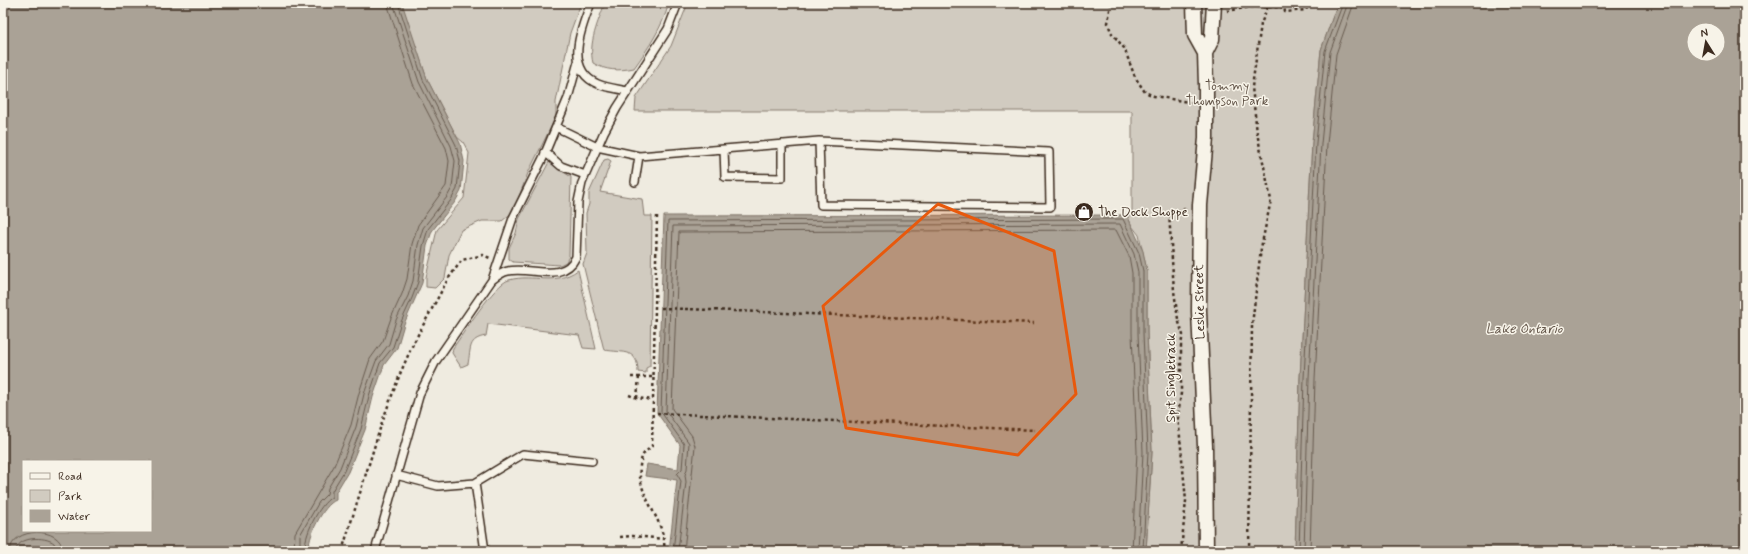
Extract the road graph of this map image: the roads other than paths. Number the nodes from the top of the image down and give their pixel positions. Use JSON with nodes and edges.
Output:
{"nodes":[{"id":1,"x":591,"y":3,"type":"edge"},
{"id":2,"x":678,"y":3,"type":"edge"},
{"id":3,"x":1194,"y":3,"type":"edge"},
{"id":4,"x":1215,"y":8,"type":"edge"},
{"id":5,"x":1205,"y":53,"type":"junction"},
{"id":6,"x":578,"y":62,"type":"junction"},
{"id":7,"x":628,"y":91,"type":"junction"},
{"id":8,"x":556,"y":127,"type":"junction"},
{"id":9,"x":819,"y":141,"type":"junction"},
{"id":10,"x":782,"y":144,"type":"junction"},
{"id":11,"x":597,"y":147,"type":"junction"},
{"id":12,"x":724,"y":149,"type":"junction"},
{"id":13,"x":545,"y":152,"type":"junction"},
{"id":14,"x":639,"y":156,"type":"junction"},
{"id":15,"x":586,"y":175,"type":"junction"},
{"id":16,"x":635,"y":182,"type":"dead end"},
{"id":17,"x":492,"y":280,"type":"junction"},
{"id":18,"x":592,"y":461,"type":"dead end"},
{"id":19,"x":396,"y":475,"type":"junction"},
{"id":20,"x":475,"y":483,"type":"junction"},
{"id":21,"x":375,"y":551,"type":"edge"},
{"id":22,"x":485,"y":551,"type":"edge"},
{"id":23,"x":1206,"y":551,"type":"edge"}],
"edges":[{"from":1,"to":6,"type":"lane"},
{"from":2,"to":7,"type":"lane"},
{"from":3,"to":5,"type":"street","name":"Leslie Street"},
{"from":4,"to":5,"type":"street","name":"Leslie Street"},
{"from":5,"to":23,"type":"street","name":"Leslie Street"},
{"from":6,"to":7,"type":"lane"},
{"from":6,"to":8,"type":"lane"},
{"from":7,"to":11,"type":"lane"},
{"from":8,"to":11,"type":"lane"},
{"from":8,"to":13,"type":"lane"},
{"from":9,"to":9,"type":"lane"},
{"from":9,"to":10,"type":"lane"},
{"from":10,"to":12,"type":"lane"},
{"from":10,"to":12,"type":"lane"},
{"from":11,"to":14,"type":"lane"},
{"from":11,"to":15,"type":"lane"},
{"from":12,"to":14,"type":"lane"},
{"from":13,"to":15,"type":"lane"},
{"from":13,"to":17,"type":"lane"},
{"from":14,"to":16,"type":"lane"},
{"from":15,"to":17,"type":"lane"},
{"from":17,"to":19,"type":"lane"},
{"from":18,"to":20,"type":"lane"},
{"from":19,"to":20,"type":"lane"},
{"from":19,"to":21,"type":"lane"},
{"from":20,"to":22,"type":"lane"}]}
